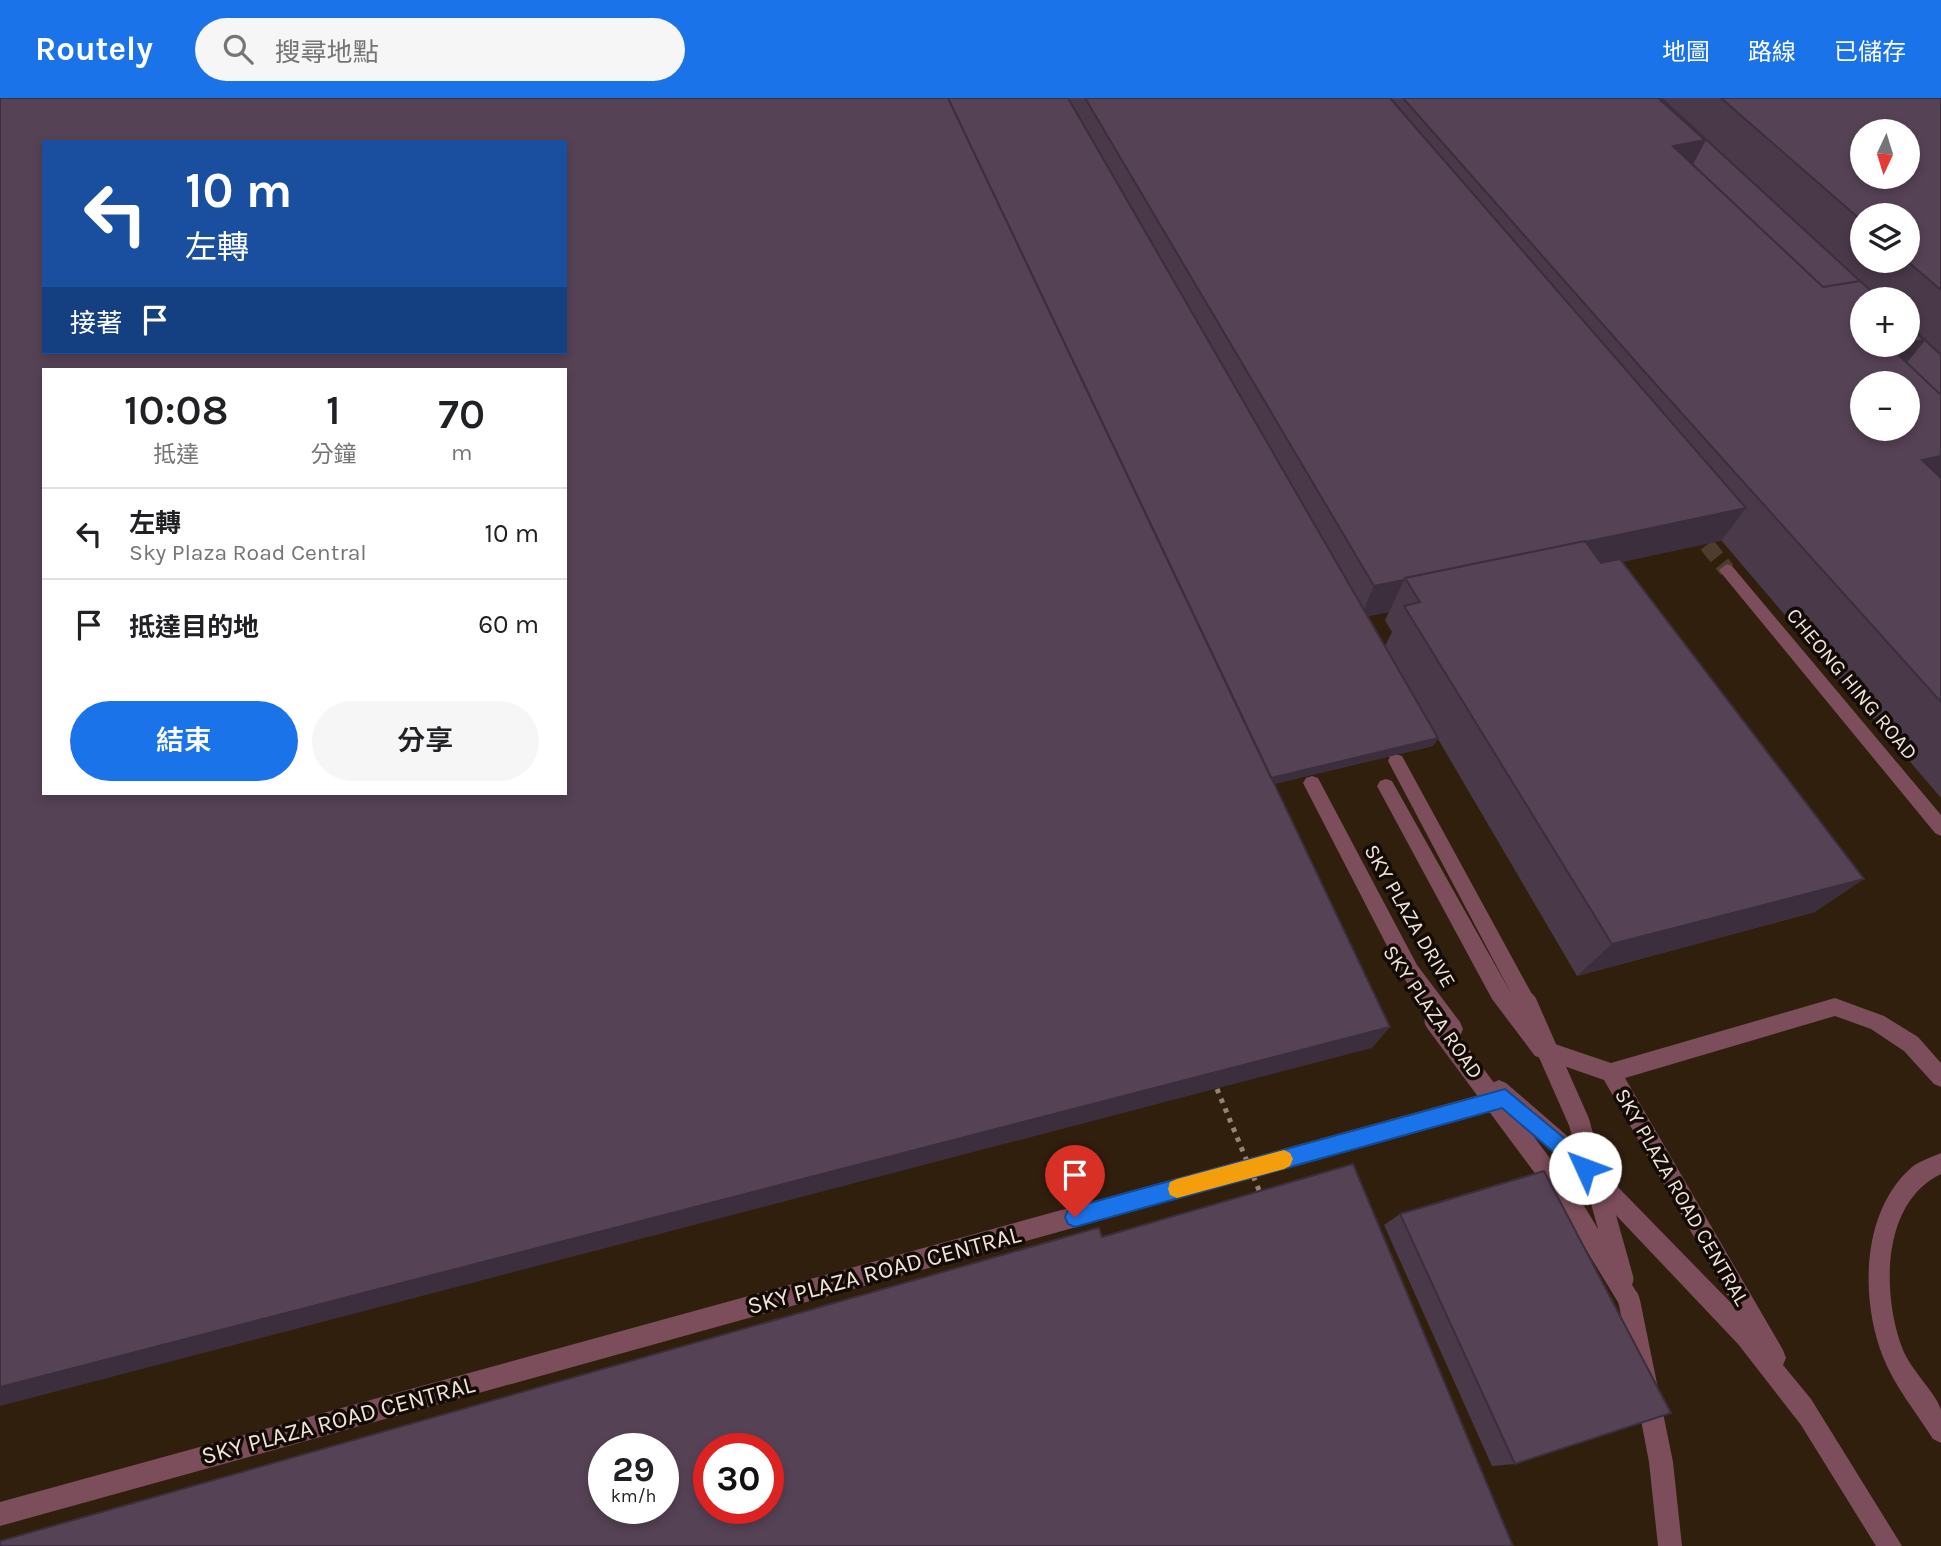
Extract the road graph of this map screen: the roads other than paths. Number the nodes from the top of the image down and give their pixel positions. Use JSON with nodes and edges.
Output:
{"nodes":[{"id":1,"x":1727,"y":570,"type":"tunnel mouth"},
{"id":2,"x":1396,"y":761,"type":"edge"},
{"id":3,"x":1306,"y":784,"type":"joint"},
{"id":4,"x":1385,"y":786,"type":"dead end"},
{"id":5,"x":1941,"y":828,"type":"edge"},
{"id":6,"x":1611,"y":1073,"type":"junction"},
{"id":7,"x":1941,"y":1077,"type":"edge"},
{"id":8,"x":1505,"y":1098,"type":"junction"},
{"id":9,"x":1941,"y":1163,"type":"edge"},
{"id":10,"x":1629,"y":1300,"type":"junction"},
{"id":11,"x":1809,"y":1417,"type":"junction"},
{"id":12,"x":1941,"y":1430,"type":"edge"},
{"id":13,"x":0,"y":1514,"type":"edge"},
{"id":14,"x":1670,"y":1546,"type":"edge"},
{"id":15,"x":1891,"y":1546,"type":"edge"}],
"edges":[{"from":1,"to":5,"type":"street","name":"CHEONG HING ROAD"},
{"from":2,"to":10,"type":"street","name":"SKY PLAZA ROAD","bridge":true},
{"from":3,"to":8,"type":"street","name":"SKY PLAZA DRIVE"},
{"from":3,"to":10,"type":"street","name":"SKY PLAZA ROAD","bridge":true},
{"from":4,"to":6,"type":"street"},
{"from":6,"to":7,"type":"street","name":"SKY PLAZA ROAD CENTRAL"},
{"from":6,"to":11,"type":"street","name":"SKY PLAZA ROAD CENTRAL"},
{"from":8,"to":11,"type":"street","name":"SKY PLAZA ROAD CENTRAL"},
{"from":8,"to":13,"type":"street","name":"SKY PLAZA ROAD CENTRAL"},
{"from":9,"to":12,"type":"street"},
{"from":10,"to":14,"type":"street","name":"SKY PLAZA ROAD"},
{"from":11,"to":15,"type":"street","name":"SKY PLAZA ROAD CENTRAL"}]}
